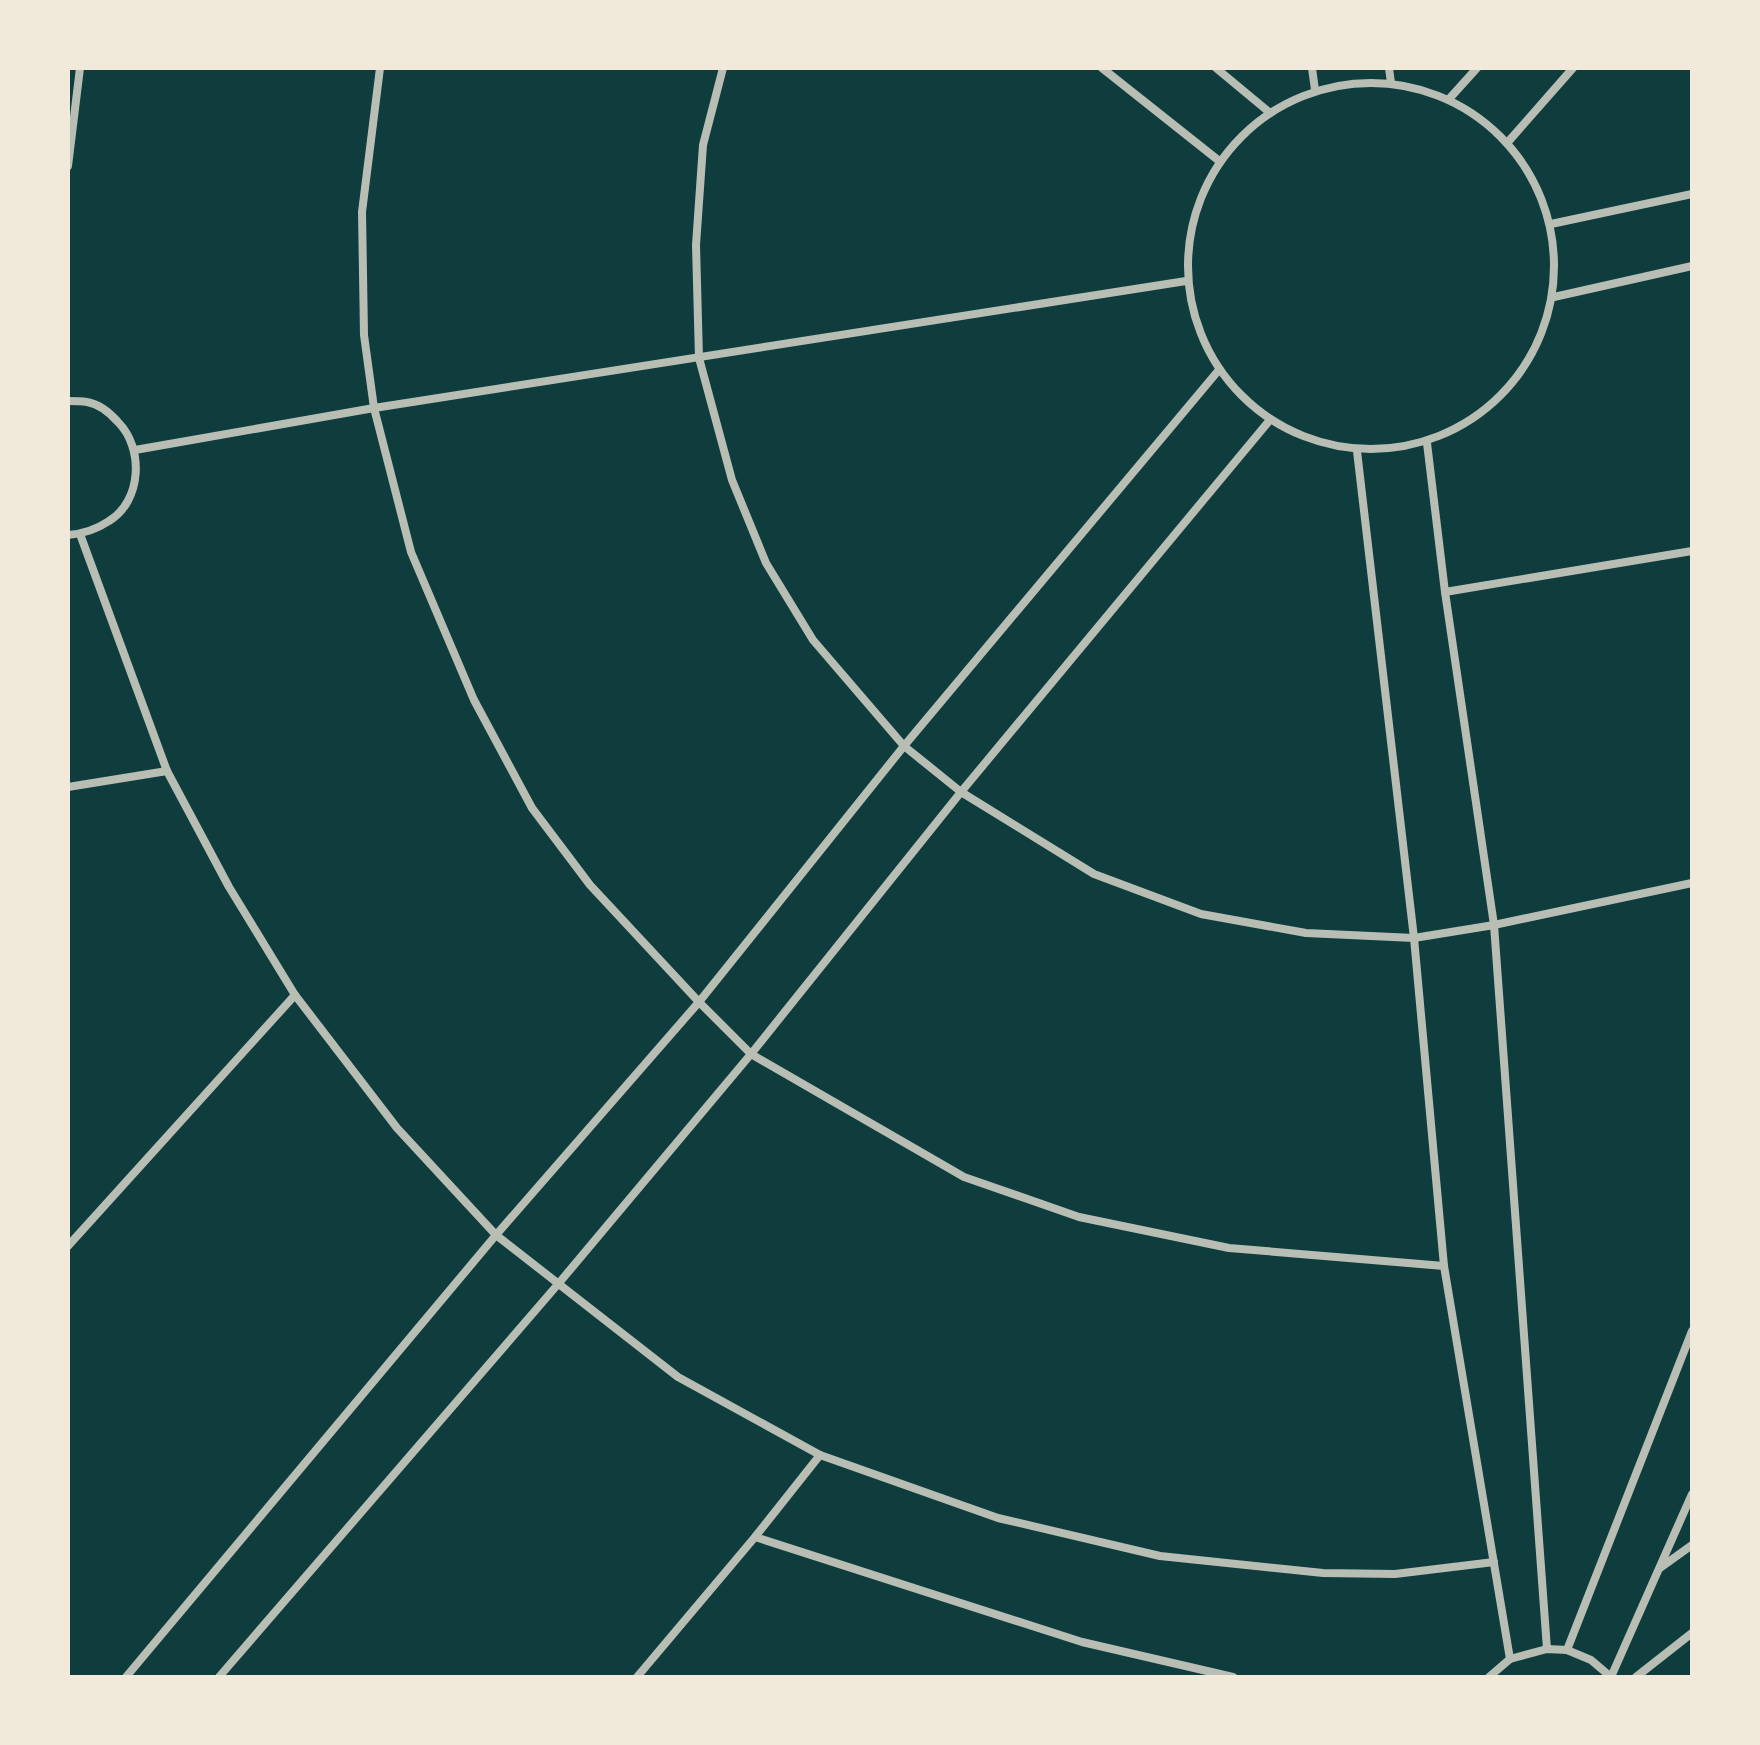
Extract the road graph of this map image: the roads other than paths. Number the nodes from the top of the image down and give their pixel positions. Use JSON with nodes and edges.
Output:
{"nodes":[{"id":1,"x":80,"y":68,"type":"edge"},
{"id":2,"x":380,"y":68,"type":"edge"},
{"id":3,"x":723,"y":68,"type":"edge"},
{"id":4,"x":1102,"y":68,"type":"edge"},
{"id":5,"x":1216,"y":68,"type":"edge"},
{"id":6,"x":1312,"y":68,"type":"edge"},
{"id":7,"x":1389,"y":68,"type":"edge"},
{"id":8,"x":1477,"y":68,"type":"edge"},
{"id":9,"x":1573,"y":68,"type":"edge"},
{"id":10,"x":1391,"y":83,"type":"junction"},
{"id":11,"x":1315,"y":90,"type":"junction"},
{"id":12,"x":1449,"y":99,"type":"junction"},
{"id":13,"x":1269,"y":112,"type":"junction"},
{"id":14,"x":1508,"y":142,"type":"junction"},
{"id":15,"x":69,"y":145,"type":"edge"},
{"id":16,"x":1218,"y":160,"type":"junction"},
{"id":17,"x":68,"y":166,"type":"edge"},
{"id":18,"x":1692,"y":194,"type":"edge"},
{"id":19,"x":1551,"y":224,"type":"junction"},
{"id":20,"x":1692,"y":266,"type":"edge"},
{"id":21,"x":1186,"y":281,"type":"junction"},
{"id":22,"x":1554,"y":297,"type":"junction"},
{"id":23,"x":699,"y":358,"type":"junction"},
{"id":24,"x":1218,"y":371,"type":"junction"},
{"id":25,"x":68,"y":401,"type":"edge"},
{"id":26,"x":374,"y":408,"type":"junction"},
{"id":27,"x":1269,"y":421,"type":"junction"},
{"id":28,"x":1427,"y":443,"type":"junction"},
{"id":29,"x":135,"y":450,"type":"junction"},
{"id":30,"x":1357,"y":451,"type":"junction"},
{"id":31,"x":80,"y":534,"type":"junction"},
{"id":32,"x":68,"y":535,"type":"edge"},
{"id":33,"x":1692,"y":551,"type":"edge"},
{"id":34,"x":1445,"y":592,"type":"junction"},
{"id":35,"x":904,"y":746,"type":"junction"},
{"id":36,"x":167,"y":771,"type":"junction"},
{"id":37,"x":68,"y":787,"type":"edge"},
{"id":38,"x":961,"y":792,"type":"junction"},
{"id":39,"x":1692,"y":883,"type":"edge"},
{"id":40,"x":1494,"y":925,"type":"junction"},
{"id":41,"x":1414,"y":938,"type":"junction"},
{"id":42,"x":295,"y":995,"type":"junction"},
{"id":43,"x":699,"y":1002,"type":"junction"},
{"id":44,"x":751,"y":1054,"type":"junction"},
{"id":45,"x":496,"y":1235,"type":"junction"},
{"id":46,"x":68,"y":1246,"type":"edge"},
{"id":47,"x":1444,"y":1266,"type":"junction"},
{"id":48,"x":559,"y":1283,"type":"junction"},
{"id":49,"x":1692,"y":1331,"type":"edge"},
{"id":50,"x":820,"y":1455,"type":"junction"},
{"id":51,"x":1692,"y":1494,"type":"edge"},
{"id":52,"x":755,"y":1537,"type":"junction"},
{"id":53,"x":1692,"y":1545,"type":"edge"},
{"id":54,"x":1494,"y":1562,"type":"junction"},
{"id":55,"x":1658,"y":1570,"type":"junction"},
{"id":56,"x":1692,"y":1633,"type":"edge"},
{"id":57,"x":1547,"y":1649,"type":"junction"},
{"id":58,"x":1567,"y":1650,"type":"junction"},
{"id":59,"x":1510,"y":1659,"type":"junction"},
{"id":60,"x":126,"y":1677,"type":"edge"},
{"id":61,"x":219,"y":1677,"type":"edge"},
{"id":62,"x":637,"y":1677,"type":"edge"},
{"id":63,"x":1233,"y":1677,"type":"edge"},
{"id":64,"x":1489,"y":1677,"type":"edge"},
{"id":65,"x":1611,"y":1677,"type":"edge"},
{"id":66,"x":1636,"y":1677,"type":"edge"}],
"edges":[{"from":1,"to":15,"type":"street"},
{"from":2,"to":26,"type":"street"},
{"from":3,"to":23,"type":"street"},
{"from":4,"to":16,"type":"street"},
{"from":5,"to":13,"type":"street"},
{"from":6,"to":11,"type":"street"},
{"from":7,"to":10,"type":"street"},
{"from":8,"to":12,"type":"street"},
{"from":9,"to":14,"type":"street"},
{"from":10,"to":11,"type":"street"},
{"from":10,"to":12,"type":"street"},
{"from":11,"to":13,"type":"street"},
{"from":12,"to":14,"type":"street"},
{"from":13,"to":16,"type":"street"},
{"from":14,"to":19,"type":"street"},
{"from":15,"to":17,"type":"street"},
{"from":16,"to":21,"type":"street"},
{"from":18,"to":19,"type":"street"},
{"from":19,"to":22,"type":"street"},
{"from":20,"to":22,"type":"street"},
{"from":21,"to":23,"type":"street"},
{"from":21,"to":24,"type":"street"},
{"from":22,"to":28,"type":"street"},
{"from":23,"to":26,"type":"street"},
{"from":23,"to":35,"type":"street"},
{"from":24,"to":27,"type":"street"},
{"from":24,"to":35,"type":"street"},
{"from":25,"to":29,"type":"street"},
{"from":26,"to":29,"type":"street"},
{"from":26,"to":43,"type":"street"},
{"from":27,"to":30,"type":"street"},
{"from":27,"to":38,"type":"street"},
{"from":28,"to":30,"type":"street"},
{"from":28,"to":34,"type":"street"},
{"from":29,"to":31,"type":"street"},
{"from":30,"to":41,"type":"street"},
{"from":31,"to":32,"type":"street"},
{"from":31,"to":36,"type":"street"},
{"from":33,"to":34,"type":"street"},
{"from":34,"to":40,"type":"street"},
{"from":35,"to":38,"type":"street"},
{"from":35,"to":43,"type":"street"},
{"from":36,"to":37,"type":"street"},
{"from":36,"to":42,"type":"street"},
{"from":38,"to":41,"type":"street"},
{"from":38,"to":44,"type":"street"},
{"from":39,"to":40,"type":"street"},
{"from":40,"to":41,"type":"street"},
{"from":40,"to":57,"type":"street"},
{"from":41,"to":47,"type":"street"},
{"from":42,"to":45,"type":"street"},
{"from":42,"to":46,"type":"street"},
{"from":43,"to":44,"type":"street"},
{"from":43,"to":45,"type":"street"},
{"from":44,"to":47,"type":"street"},
{"from":44,"to":48,"type":"street"},
{"from":45,"to":48,"type":"street"},
{"from":45,"to":60,"type":"street"},
{"from":47,"to":54,"type":"street"},
{"from":48,"to":50,"type":"street"},
{"from":48,"to":61,"type":"street"},
{"from":49,"to":58,"type":"street"},
{"from":50,"to":52,"type":"street"},
{"from":50,"to":54,"type":"street"},
{"from":51,"to":55,"type":"street"},
{"from":52,"to":62,"type":"street"},
{"from":52,"to":63,"type":"street"},
{"from":53,"to":55,"type":"street"},
{"from":54,"to":59,"type":"street"},
{"from":55,"to":65,"type":"street"},
{"from":56,"to":66,"type":"street"},
{"from":57,"to":58,"type":"street"},
{"from":57,"to":59,"type":"street"},
{"from":58,"to":65,"type":"street"},
{"from":59,"to":64,"type":"street"}]}
